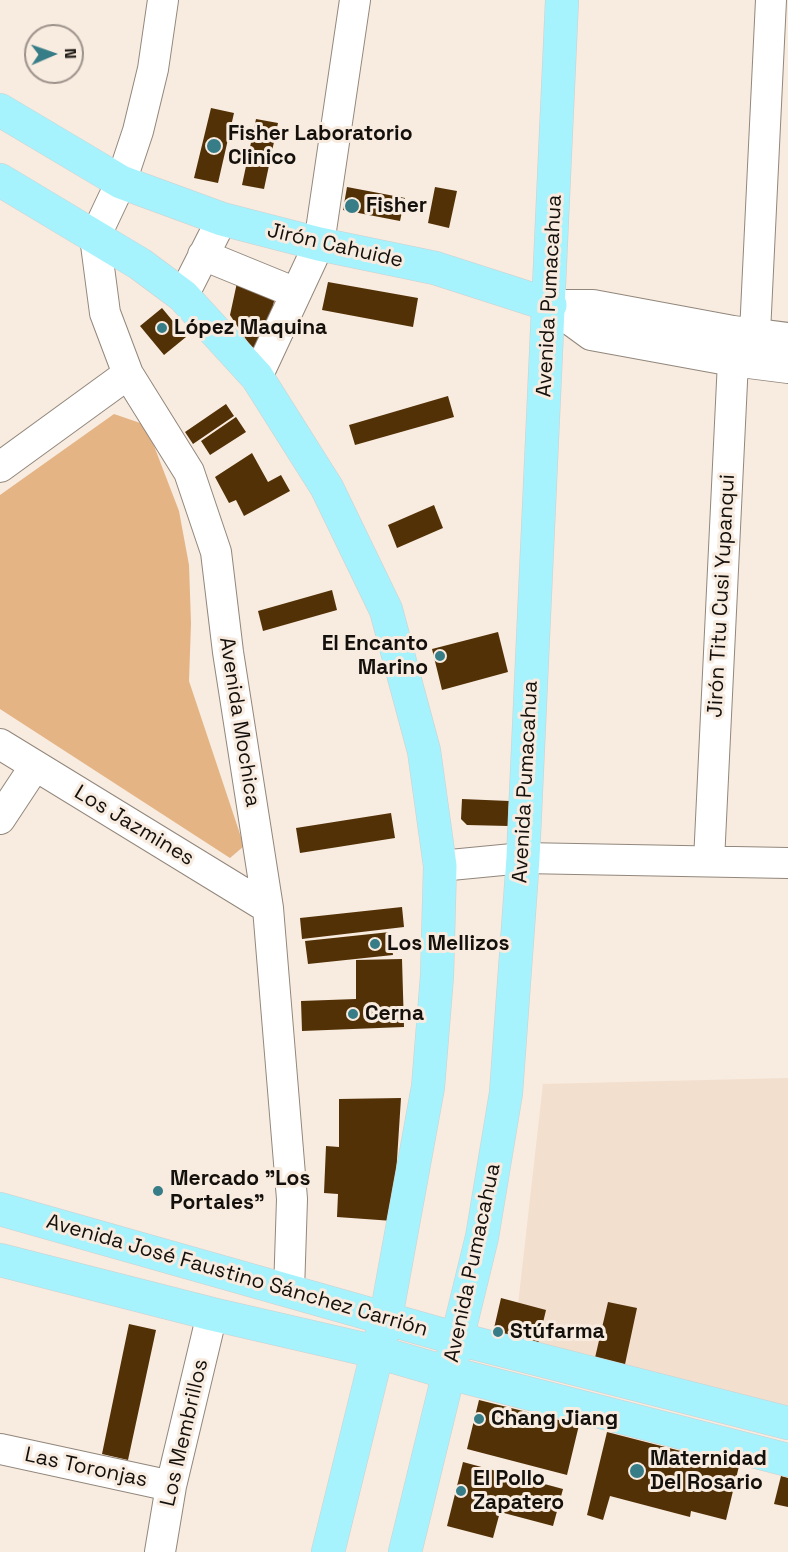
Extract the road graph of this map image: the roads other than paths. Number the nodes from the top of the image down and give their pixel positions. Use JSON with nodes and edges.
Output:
{"nodes":[{"id":1,"x":163,"y":0,"type":"edge"},
{"id":2,"x":355,"y":0,"type":"edge"},
{"id":3,"x":562,"y":0,"type":"edge"},
{"id":4,"x":771,"y":0,"type":"edge"},
{"id":5,"x":0,"y":110,"type":"edge"},
{"id":6,"x":0,"y":180,"type":"edge"},
{"id":7,"x":121,"y":182,"type":"junction"},
{"id":8,"x":222,"y":219,"type":"junction"},
{"id":9,"x":95,"y":237,"type":"junction"},
{"id":10,"x":319,"y":244,"type":"junction"},
{"id":11,"x":203,"y":255,"type":"junction"},
{"id":12,"x":296,"y":293,"type":"junction"},
{"id":13,"x":183,"y":296,"type":"junction"},
{"id":14,"x":550,"y":305,"type":"junction"},
{"id":15,"x":744,"y":332,"type":"junction"},
{"id":16,"x":788,"y":338,"type":"edge"},
{"id":17,"x":734,"y":361,"type":"junction"},
{"id":18,"x":788,"y":368,"type":"edge"},
{"id":19,"x":128,"y":374,"type":"junction"},
{"id":20,"x":257,"y":377,"type":"junction"},
{"id":21,"x":0,"y":467,"type":"edge"},
{"id":22,"x":0,"y":744,"type":"edge"},
{"id":23,"x":35,"y":766,"type":"junction"},
{"id":24,"x":0,"y":819,"type":"edge"},
{"id":25,"x":523,"y":858,"type":"junction"},
{"id":26,"x":709,"y":861,"type":"junction"},
{"id":27,"x":788,"y":864,"type":"edge"},
{"id":28,"x":441,"y":866,"type":"junction"},
{"id":29,"x":268,"y":908,"type":"junction"},
{"id":30,"x":0,"y":1209,"type":"edge"},
{"id":31,"x":0,"y":1260,"type":"edge"},
{"id":32,"x":289,"y":1292,"type":"junction"},
{"id":33,"x":212,"y":1314,"type":"junction"},
{"id":34,"x":386,"y":1317,"type":"junction"},
{"id":35,"x":458,"y":1339,"type":"junction"},
{"id":36,"x":377,"y":1352,"type":"junction"},
{"id":37,"x":449,"y":1373,"type":"junction"},
{"id":38,"x":788,"y":1423,"type":"edge"},
{"id":39,"x":0,"y":1449,"type":"edge"},
{"id":40,"x":788,"y":1460,"type":"edge"},
{"id":41,"x":171,"y":1486,"type":"junction"},
{"id":42,"x":160,"y":1552,"type":"edge"},
{"id":43,"x":328,"y":1552,"type":"edge"},
{"id":44,"x":405,"y":1552,"type":"edge"}],
"edges":[{"from":1,"to":7,"type":"street"},
{"from":2,"to":10,"type":"street"},
{"from":3,"to":14,"type":"main road","name":"Avenida Pumacahua"},
{"from":4,"to":15,"type":"street","name":"Jirón Titu Cusi Yupanqui"},
{"from":5,"to":7,"type":"main road","name":"Jirón Cahuide"},
{"from":6,"to":9,"type":"main road"},
{"from":7,"to":8,"type":"main road","name":"Jirón Cahuide"},
{"from":7,"to":9,"type":"street"},
{"from":8,"to":10,"type":"main road","name":"Jirón Cahuide"},
{"from":8,"to":11,"type":"street"},
{"from":9,"to":13,"type":"main road"},
{"from":9,"to":19,"type":"street","name":"Avenida Mochica"},
{"from":10,"to":12,"type":"street"},
{"from":10,"to":14,"type":"main road","name":"Jirón Cahuide"},
{"from":11,"to":12,"type":"street"},
{"from":11,"to":13,"type":"street"},
{"from":12,"to":20,"type":"street"},
{"from":13,"to":20,"type":"main road"},
{"from":14,"to":15,"type":"street","name":"Jirón Cahuide"},
{"from":14,"to":17,"type":"street","name":"Jirón Cahuide"},
{"from":14,"to":25,"type":"main road","name":"Avenida Pumacahua"},
{"from":15,"to":16,"type":"street","name":"Jirón Cahuide"},
{"from":15,"to":17,"type":"street","name":"Jirón Titu Cusi Yupanqui"},
{"from":17,"to":18,"type":"street","name":"Jirón Cahuide"},
{"from":17,"to":26,"type":"street","name":"Jirón Titu Cusi Yupanqui"},
{"from":19,"to":21,"type":"street"},
{"from":19,"to":29,"type":"street","name":"Avenida Mochica"},
{"from":20,"to":28,"type":"main road"},
{"from":22,"to":23,"type":"street","name":"Los Jazmines"},
{"from":23,"to":24,"type":"street"},
{"from":23,"to":29,"type":"street","name":"Los Jazmines"},
{"from":25,"to":26,"type":"street"},
{"from":25,"to":28,"type":"street"},
{"from":25,"to":35,"type":"main road","name":"Avenida Pumacahua"},
{"from":26,"to":27,"type":"street"},
{"from":28,"to":34,"type":"main road"},
{"from":29,"to":32,"type":"street","name":"Avenida Mochica"},
{"from":30,"to":32,"type":"main road","name":"Avenida José Faustino Sánchez Carrión"},
{"from":31,"to":33,"type":"main road","name":"Avenida José Faustino Sánchez Carrión"},
{"from":32,"to":34,"type":"main road","name":"Avenida José Faustino Sánchez Carrión"},
{"from":33,"to":36,"type":"main road","name":"Avenida José Faustino Sánchez Carrión"},
{"from":33,"to":41,"type":"street","name":"Los Membrillos"},
{"from":34,"to":35,"type":"main road","name":"Avenida José Faustino Sánchez Carrión"},
{"from":34,"to":36,"type":"main road"},
{"from":35,"to":37,"type":"main road","name":"Avenida Pumacahua"},
{"from":35,"to":38,"type":"main road","name":"Avenida José Faustino Sánchez Carrión"},
{"from":36,"to":37,"type":"main road","name":"Avenida José Faustino Sánchez Carrión"},
{"from":36,"to":43,"type":"main road"},
{"from":37,"to":40,"type":"main road","name":"Avenida José Faustino Sánchez Carrión"},
{"from":37,"to":44,"type":"main road","name":"Avenida Pumacahua"},
{"from":39,"to":41,"type":"street","name":"Las Toronjas"},
{"from":41,"to":42,"type":"street","name":"Los Membrillos"}]}
